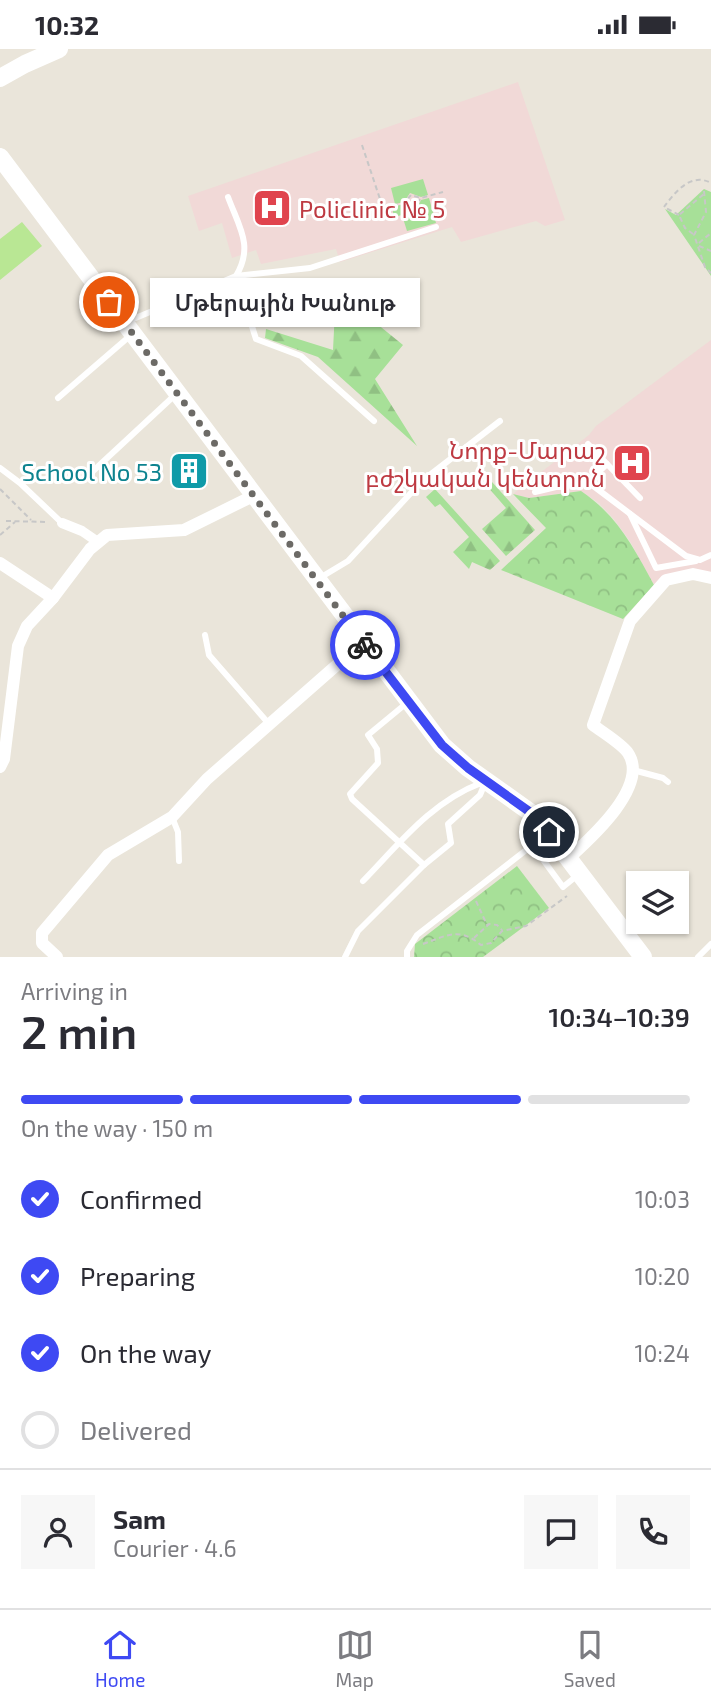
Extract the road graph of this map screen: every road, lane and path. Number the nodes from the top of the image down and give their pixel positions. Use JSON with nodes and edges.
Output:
{"nodes":[{"id":1,"x":60,"y":49,"type":"edge"},
{"id":2,"x":0,"y":78,"type":"edge"},
{"id":3,"x":362,"y":145,"type":"dead end"},
{"id":4,"x":0,"y":157,"type":"edge"},
{"id":5,"x":711,"y":183,"type":"edge"},
{"id":6,"x":443,"y":192,"type":"dead end"},
{"id":7,"x":228,"y":197,"type":"dead end"},
{"id":8,"x":421,"y":198,"type":"junction"},
{"id":9,"x":404,"y":203,"type":"junction"},
{"id":10,"x":679,"y":215,"type":"junction"},
{"id":11,"x":436,"y":227,"type":"dead end"},
{"id":12,"x":711,"y":233,"type":"edge"},
{"id":13,"x":694,"y":235,"type":"junction"},
{"id":14,"x":698,"y":245,"type":"junction"},
{"id":15,"x":711,"y":251,"type":"edge"},
{"id":16,"x":711,"y":273,"type":"edge"},
{"id":17,"x":236,"y":276,"type":"junction"},
{"id":18,"x":128,"y":328,"type":"junction"},
{"id":19,"x":176,"y":393,"type":"junction"},
{"id":20,"x":58,"y":398,"type":"dead end"},
{"id":21,"x":374,"y":421,"type":"dead end"},
{"id":22,"x":500,"y":421,"type":"dead end"},
{"id":23,"x":588,"y":444,"type":"dead end"},
{"id":24,"x":607,"y":464,"type":"junction"},
{"id":25,"x":0,"y":468,"type":"edge"},
{"id":26,"x":92,"y":472,"type":"dead end"},
{"id":27,"x":587,"y":483,"type":"junction"},
{"id":28,"x":0,"y":489,"type":"edge"},
{"id":29,"x":535,"y":492,"type":"dead end"},
{"id":30,"x":253,"y":496,"type":"junction"},
{"id":31,"x":640,"y":498,"type":"dead end"},
{"id":32,"x":629,"y":513,"type":"junction"},
{"id":33,"x":6,"y":521,"type":"dead end"},
{"id":34,"x":16,"y":521,"type":"junction"},
{"id":35,"x":33,"y":522,"type":"junction"},
{"id":36,"x":62,"y":523,"type":"junction"},
{"id":37,"x":0,"y":535,"type":"edge"},
{"id":38,"x":98,"y":542,"type":"junction"},
{"id":39,"x":711,"y":555,"type":"edge"},
{"id":40,"x":700,"y":560,"type":"junction"},
{"id":41,"x":0,"y":563,"type":"edge"},
{"id":42,"x":711,"y":578,"type":"edge"},
{"id":43,"x":316,"y":580,"type":"junction"},
{"id":44,"x":53,"y":598,"type":"junction"},
{"id":45,"x":205,"y":635,"type":"dead end"},
{"id":46,"x":363,"y":642,"type":"junction"},
{"id":47,"x":410,"y":701,"type":"junction"},
{"id":48,"x":269,"y":724,"type":"junction"},
{"id":49,"x":0,"y":767,"type":"edge"},
{"id":50,"x":631,"y":769,"type":"junction"},
{"id":51,"x":486,"y":781,"type":"junction"},
{"id":52,"x":668,"y":782,"type":"dead end"},
{"id":53,"x":172,"y":817,"type":"junction"},
{"id":54,"x":549,"y":832,"type":"junction"},
{"id":55,"x":400,"y":842,"type":"junction"},
{"id":56,"x":541,"y":857,"type":"dead end"},
{"id":57,"x":569,"y":858,"type":"junction"},
{"id":58,"x":179,"y":861,"type":"dead end"},
{"id":59,"x":424,"y":865,"type":"junction"},
{"id":60,"x":580,"y":873,"type":"junction"},
{"id":61,"x":363,"y":881,"type":"dead end"},
{"id":62,"x":475,"y":889,"type":"junction"},
{"id":63,"x":567,"y":896,"type":"dead end"},
{"id":64,"x":487,"y":925,"type":"junction"},
{"id":65,"x":502,"y":931,"type":"junction"},
{"id":66,"x":474,"y":938,"type":"junction"},
{"id":67,"x":711,"y":944,"type":"edge"},
{"id":68,"x":419,"y":945,"type":"dead end"},
{"id":69,"x":406,"y":956,"type":"edge"},
{"id":70,"x":57,"y":957,"type":"edge"},
{"id":71,"x":345,"y":957,"type":"edge"},
{"id":72,"x":643,"y":957,"type":"edge"},
{"id":73,"x":698,"y":957,"type":"edge"}],
"edges":[{"from":1,"to":2,"type":"main road"},
{"from":3,"to":9,"type":"path"},
{"from":4,"to":18,"type":"main road"},
{"from":5,"to":10,"type":"path"},
{"from":6,"to":8,"type":"path"},
{"from":7,"to":17,"type":"lane"},
{"from":8,"to":9,"type":"path"},
{"from":8,"to":9,"type":"path"},
{"from":10,"to":13,"type":"path"},
{"from":10,"to":13,"type":"path"},
{"from":11,"to":17,"type":"lane"},
{"from":12,"to":14,"type":"path"},
{"from":13,"to":14,"type":"path"},
{"from":14,"to":15,"type":"path"},
{"from":14,"to":16,"type":"path"},
{"from":17,"to":18,"type":"lane"},
{"from":17,"to":21,"type":"lane"},
{"from":18,"to":19,"type":"main road"},
{"from":18,"to":20,"type":"lane"},
{"from":19,"to":26,"type":"lane"},
{"from":19,"to":30,"type":"main road"},
{"from":22,"to":43,"type":"lane"},
{"from":23,"to":24,"type":"lane"},
{"from":24,"to":27,"type":"lane"},
{"from":24,"to":31,"type":"lane"},
{"from":25,"to":36,"type":"lane"},
{"from":27,"to":29,"type":"lane"},
{"from":27,"to":32,"type":"lane"},
{"from":28,"to":35,"type":"path"},
{"from":30,"to":38,"type":"street"},
{"from":30,"to":43,"type":"main road"},
{"from":32,"to":40,"type":"lane"},
{"from":32,"to":40,"type":"lane"},
{"from":33,"to":34,"type":"path"},
{"from":34,"to":35,"type":"path"},
{"from":34,"to":37,"type":"path"},
{"from":35,"to":36,"type":"path"},
{"from":36,"to":38,"type":"street"},
{"from":38,"to":44,"type":"street"},
{"from":39,"to":40,"type":"lane"},
{"from":41,"to":44,"type":"street"},
{"from":42,"to":50,"type":"street"},
{"from":43,"to":46,"type":"main road"},
{"from":44,"to":49,"type":"street"},
{"from":45,"to":48,"type":"lane"},
{"from":46,"to":47,"type":"main road"},
{"from":46,"to":48,"type":"street"},
{"from":47,"to":51,"type":"main road"},
{"from":47,"to":55,"type":"lane"},
{"from":48,"to":53,"type":"street"},
{"from":50,"to":52,"type":"lane"},
{"from":50,"to":57,"type":"street"},
{"from":51,"to":54,"type":"main road"},
{"from":51,"to":55,"type":"lane"},
{"from":51,"to":59,"type":"lane"},
{"from":53,"to":58,"type":"lane"},
{"from":53,"to":70,"type":"street"},
{"from":54,"to":57,"type":"main road"},
{"from":54,"to":62,"type":"lane"},
{"from":55,"to":59,"type":"lane"},
{"from":55,"to":61,"type":"lane"},
{"from":56,"to":60,"type":"lane"},
{"from":57,"to":60,"type":"main road"},
{"from":59,"to":71,"type":"lane"},
{"from":60,"to":72,"type":"main road"},
{"from":62,"to":64,"type":"path"},
{"from":62,"to":69,"type":"lane"},
{"from":63,"to":65,"type":"path"},
{"from":64,"to":65,"type":"path"},
{"from":64,"to":66,"type":"path"},
{"from":65,"to":66,"type":"path"},
{"from":66,"to":68,"type":"path"},
{"from":67,"to":73,"type":"lane"}]}
